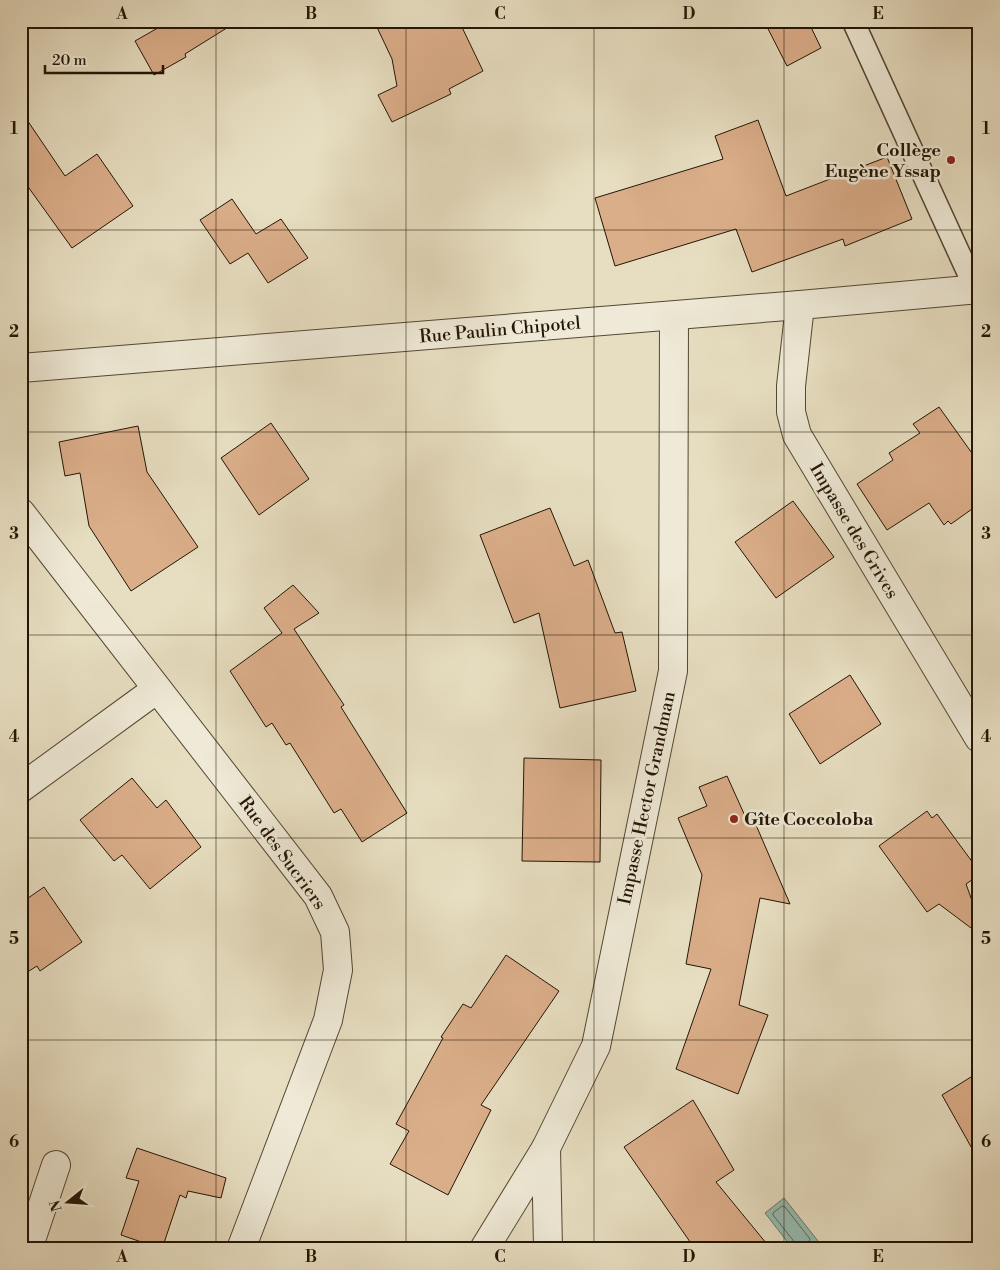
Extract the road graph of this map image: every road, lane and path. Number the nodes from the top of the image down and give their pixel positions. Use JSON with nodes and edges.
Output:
{"nodes":[{"id":1,"x":853,"y":21,"type":"edge"},
{"id":2,"x":977,"y":288,"type":"edge"},
{"id":3,"x":800,"y":305,"type":"junction"},
{"id":4,"x":674,"y":316,"type":"junction"},
{"id":5,"x":21,"y":368,"type":"edge"},
{"id":6,"x":21,"y":513,"type":"edge"},
{"id":7,"x":157,"y":689,"type":"junction"},
{"id":8,"x":979,"y":738,"type":"edge"},
{"id":9,"x":21,"y":788,"type":"edge"},
{"id":10,"x":546,"y":1148,"type":"junction"},
{"id":11,"x":56,"y":1165,"type":"dead end"},
{"id":12,"x":28,"y":1249,"type":"edge"},
{"id":13,"x":241,"y":1249,"type":"edge"},
{"id":14,"x":484,"y":1249,"type":"edge"},
{"id":15,"x":548,"y":1249,"type":"edge"}],
"edges":[{"from":1,"to":2,"type":"lane"},
{"from":2,"to":3,"type":"street","name":"Rue Paulin Chipotel"},
{"from":3,"to":4,"type":"street","name":"Rue Paulin Chipotel"},
{"from":3,"to":8,"type":"street","name":"Impasse des Grives"},
{"from":4,"to":5,"type":"street","name":"Rue Paulin Chipotel"},
{"from":4,"to":10,"type":"street","name":"Impasse Hector Grandman"},
{"from":6,"to":7,"type":"street","name":"Rue des Sucriers"},
{"from":7,"to":9,"type":"street"},
{"from":7,"to":13,"type":"street","name":"Rue des Sucriers"},
{"from":10,"to":14,"type":"street","name":"Impasse Hector Grandman"},
{"from":10,"to":15,"type":"street"},
{"from":11,"to":12,"type":"street"}]}
